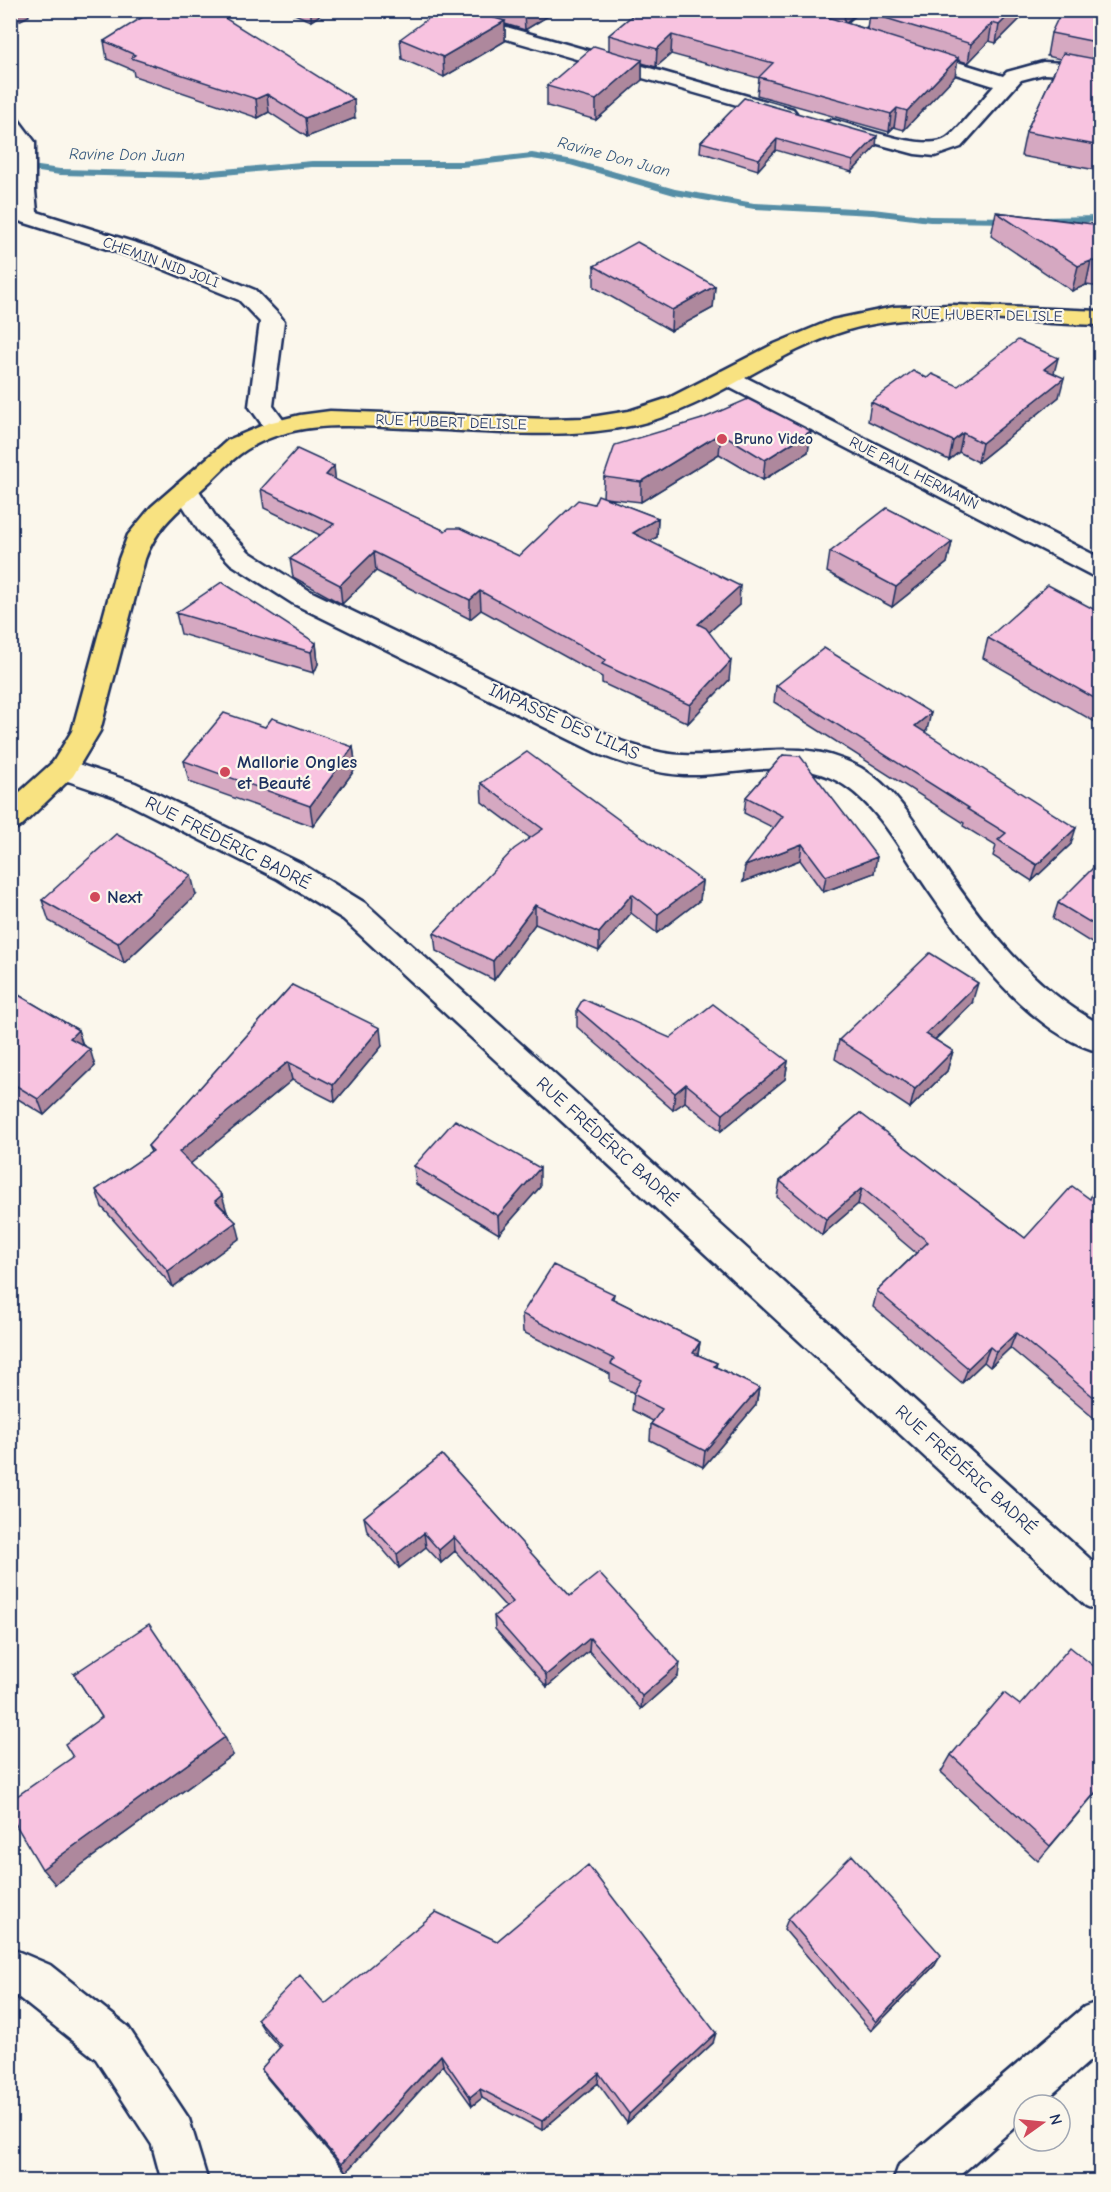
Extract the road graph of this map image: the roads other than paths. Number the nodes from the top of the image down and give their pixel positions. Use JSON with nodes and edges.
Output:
{"nodes":[{"id":1,"x":458,"y":10,"type":"edge"},
{"id":2,"x":877,"y":10,"type":"edge"},
{"id":3,"x":825,"y":27,"type":"edge"},
{"id":4,"x":847,"y":34,"type":"junction"},
{"id":5,"x":869,"y":41,"type":"edge"},
{"id":6,"x":892,"y":48,"type":"edge"},
{"id":7,"x":1099,"y":73,"type":"edge"},
{"id":8,"x":1005,"y":83,"type":"junction"},
{"id":9,"x":10,"y":122,"type":"edge"},
{"id":10,"x":19,"y":223,"type":"edge"},
{"id":11,"x":1101,"y":318,"type":"edge"},
{"id":12,"x":727,"y":377,"type":"junction"},
{"id":13,"x":277,"y":428,"type":"junction"},
{"id":14,"x":186,"y":489,"type":"junction"},
{"id":15,"x":1101,"y":569,"type":"edge"},
{"id":16,"x":63,"y":769,"type":"junction"},
{"id":17,"x":10,"y":819,"type":"edge"},
{"id":18,"x":1101,"y":1039,"type":"edge"},
{"id":19,"x":1101,"y":1593,"type":"edge"},
{"id":20,"x":10,"y":1970,"type":"edge"},
{"id":21,"x":1101,"y":2023,"type":"edge"},
{"id":22,"x":185,"y":2181,"type":"edge"},
{"id":23,"x":916,"y":2181,"type":"edge"}],
"edges":[{"from":1,"to":8,"type":"street"},
{"from":2,"to":4,"type":"street"},
{"from":3,"to":4,"type":"street"},
{"from":4,"to":5,"type":"street"},
{"from":6,"to":8,"type":"street"},
{"from":7,"to":8,"type":"street"},
{"from":9,"to":10,"type":"street","name":"CHEMIN NID JOLI"},
{"from":10,"to":13,"type":"street","name":"CHEMIN NID JOLI"},
{"from":11,"to":12,"type":"main road","name":"RUE HUBERT DELISLE"},
{"from":12,"to":13,"type":"main road","name":"RUE HUBERT DELISLE"},
{"from":12,"to":15,"type":"street","name":"RUE PAUL HERMANN"},
{"from":13,"to":14,"type":"main road","name":"RUE HUBERT DELISLE"},
{"from":14,"to":16,"type":"main road","name":"RUE HUBERT DELISLE"},
{"from":14,"to":18,"type":"street","name":"IMPASSE DES LILAS"},
{"from":16,"to":17,"type":"main road","name":"RUE HUBERT DELISLE"},
{"from":16,"to":19,"type":"street","name":"RUE FRÉDÉRIC BADRÉ"},
{"from":20,"to":22,"type":"street"},
{"from":21,"to":23,"type":"street"}]}
